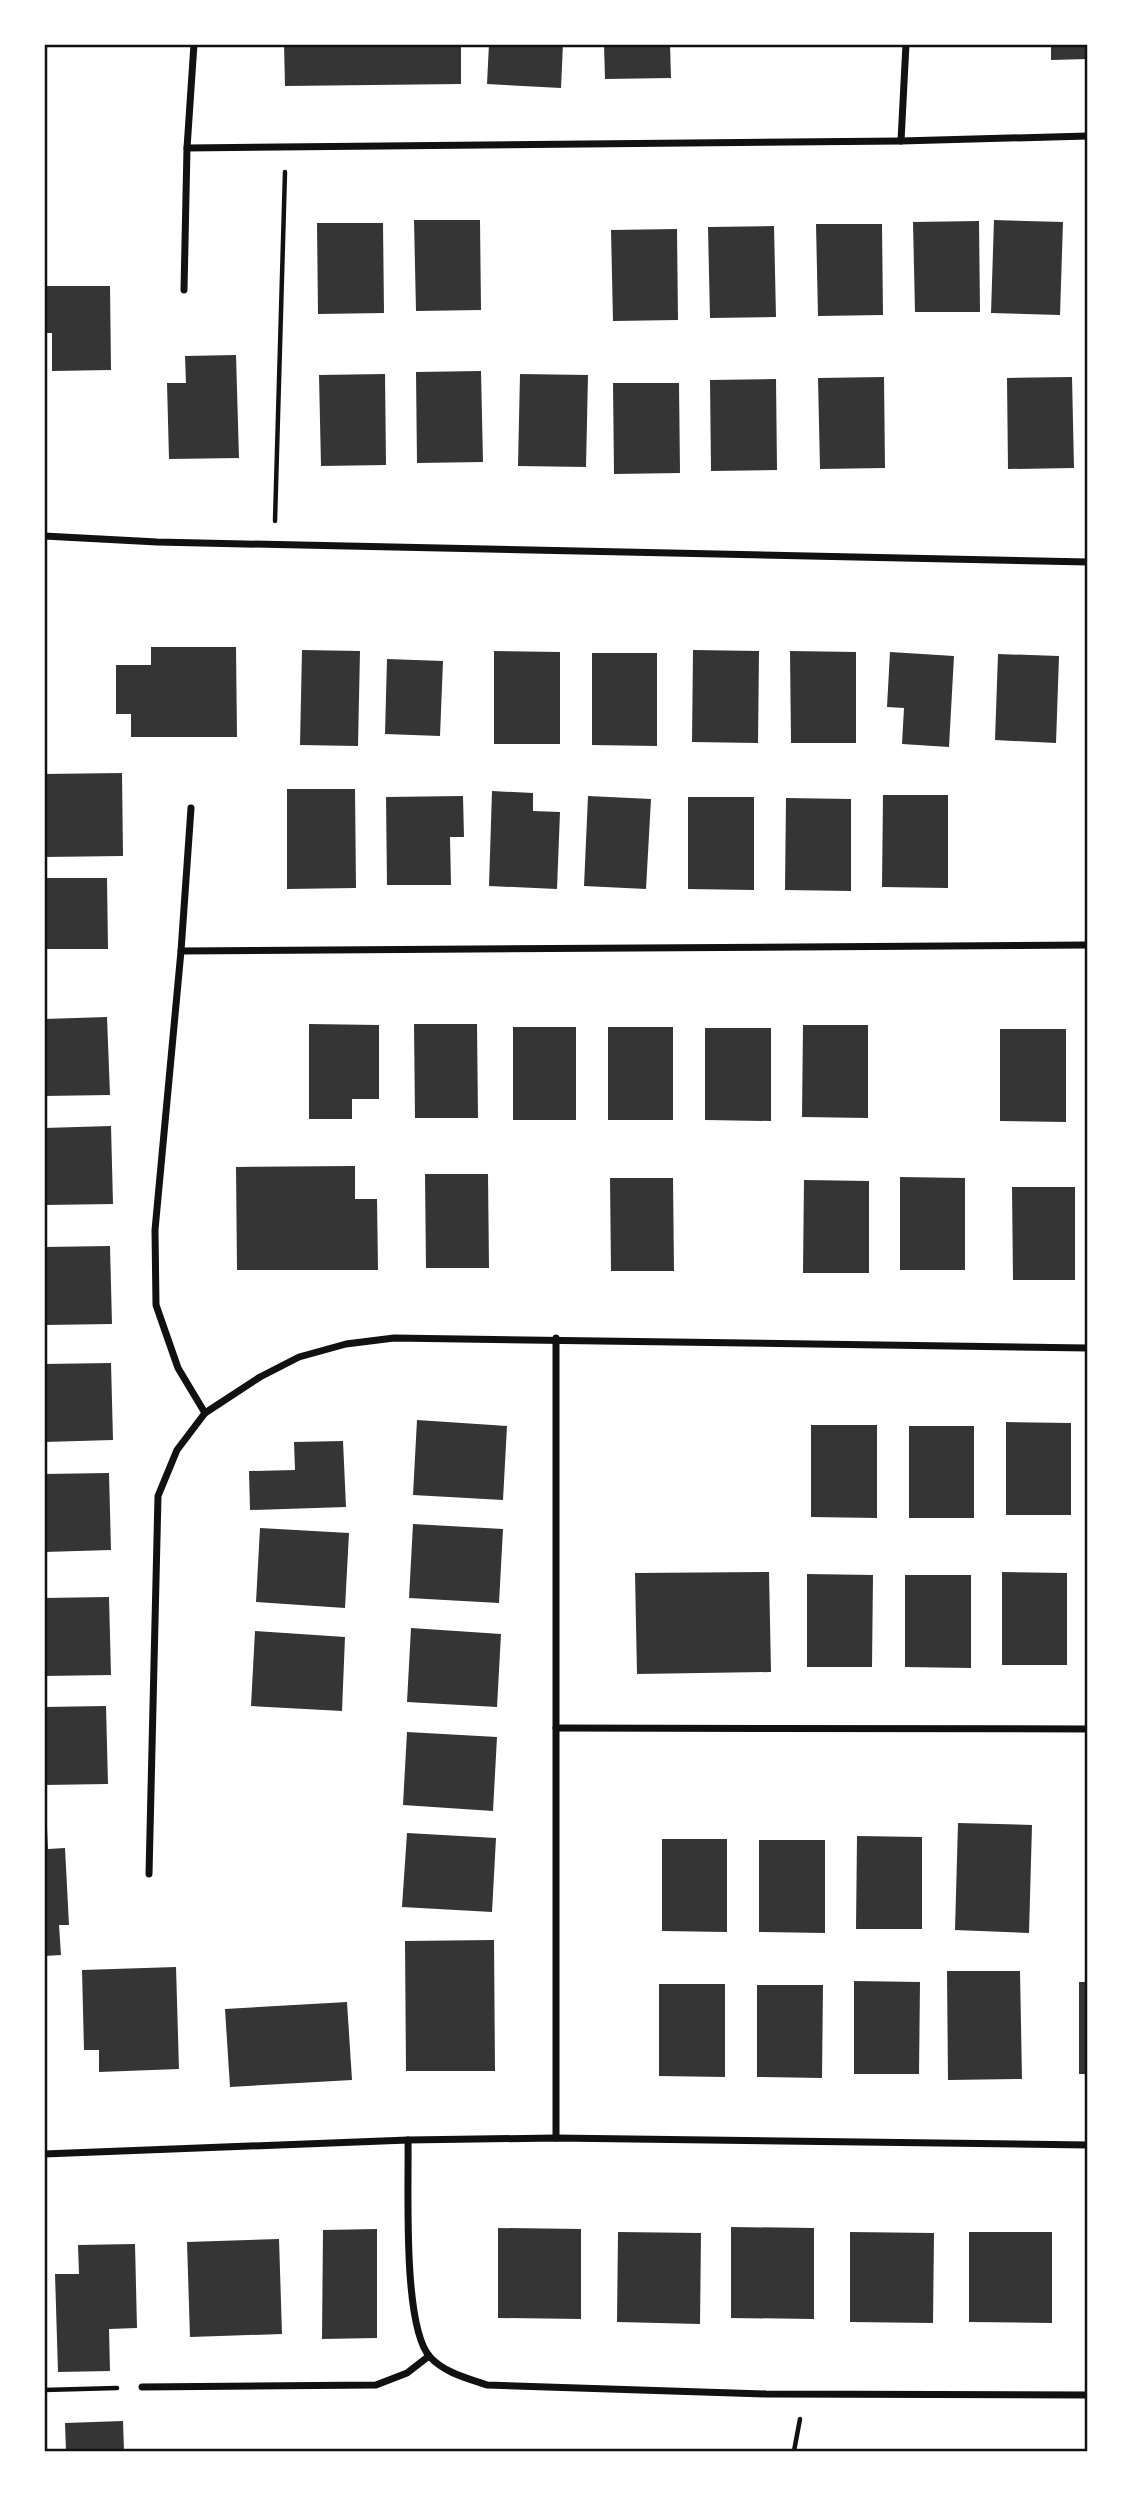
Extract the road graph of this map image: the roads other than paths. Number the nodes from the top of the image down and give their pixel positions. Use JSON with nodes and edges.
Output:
{"nodes":[{"id":1,"x":194,"y":44,"type":"edge"},
{"id":2,"x":906,"y":44,"type":"edge"},
{"id":3,"x":1088,"y":136,"type":"edge"},
{"id":4,"x":901,"y":141,"type":"junction"},
{"id":5,"x":187,"y":148,"type":"junction"},
{"id":6,"x":184,"y":290,"type":"dead end"},
{"id":7,"x":44,"y":536,"type":"edge"},
{"id":8,"x":1088,"y":562,"type":"edge"},
{"id":9,"x":191,"y":808,"type":"dead end"},
{"id":10,"x":1088,"y":945,"type":"edge"},
{"id":11,"x":181,"y":951,"type":"junction"},
{"id":12,"x":556,"y":1338,"type":"junction"},
{"id":13,"x":1088,"y":1348,"type":"edge"},
{"id":14,"x":205,"y":1413,"type":"junction"},
{"id":15,"x":556,"y":1728,"type":"junction"},
{"id":16,"x":1088,"y":1729,"type":"edge"},
{"id":17,"x":149,"y":1874,"type":"dead end"},
{"id":18,"x":556,"y":2138,"type":"junction"},
{"id":19,"x":408,"y":2140,"type":"junction"},
{"id":20,"x":1088,"y":2146,"type":"edge"},
{"id":21,"x":44,"y":2154,"type":"edge"},
{"id":22,"x":429,"y":2356,"type":"junction"},
{"id":23,"x":142,"y":2387,"type":"road end"},
{"id":24,"x":1088,"y":2395,"type":"edge"}],
"edges":[{"from":1,"to":5,"type":"street"},
{"from":2,"to":4,"type":"street"},
{"from":3,"to":4,"type":"street"},
{"from":4,"to":5,"type":"street"},
{"from":5,"to":6,"type":"street"},
{"from":7,"to":8,"type":"street"},
{"from":9,"to":11,"type":"street"},
{"from":10,"to":11,"type":"street"},
{"from":11,"to":14,"type":"street"},
{"from":12,"to":13,"type":"street"},
{"from":12,"to":14,"type":"street"},
{"from":12,"to":15,"type":"street"},
{"from":14,"to":17,"type":"street"},
{"from":15,"to":16,"type":"street"},
{"from":15,"to":18,"type":"street"},
{"from":18,"to":19,"type":"street"},
{"from":18,"to":20,"type":"street"},
{"from":19,"to":21,"type":"street"},
{"from":19,"to":22,"type":"street"},
{"from":22,"to":23,"type":"street"},
{"from":22,"to":24,"type":"street"}]}
